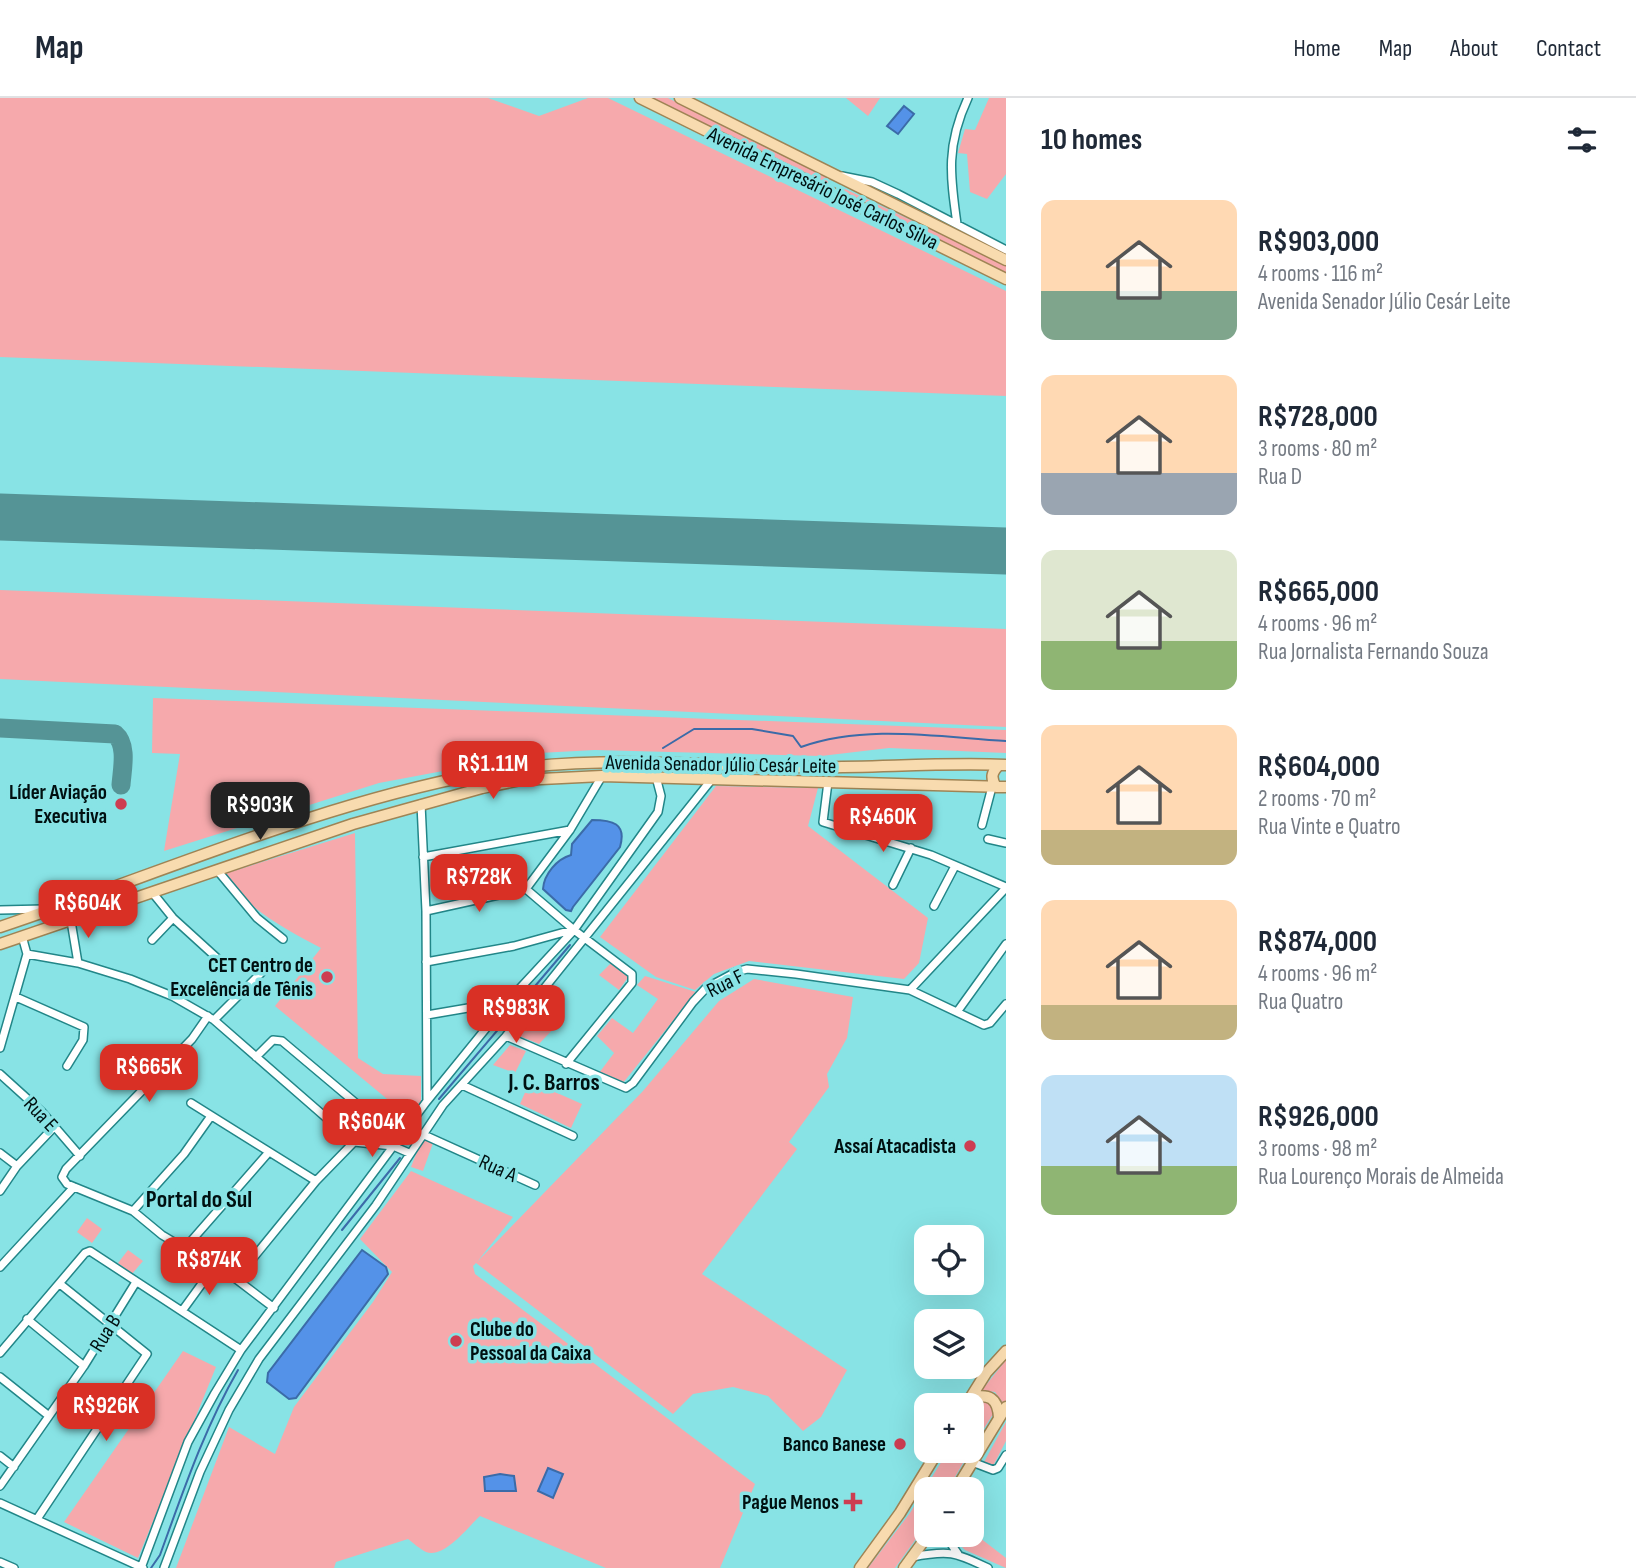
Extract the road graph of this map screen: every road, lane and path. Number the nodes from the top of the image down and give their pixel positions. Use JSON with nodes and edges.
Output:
{"nodes":[{"id":1,"x":640,"y":98,"type":"edge"},
{"id":2,"x":680,"y":98,"type":"edge"},
{"id":3,"x":968,"y":98,"type":"edge"},
{"id":4,"x":838,"y":177,"type":"junction"},
{"id":5,"x":831,"y":192,"type":"junction"},
{"id":6,"x":918,"y":204,"type":"junction"},
{"id":7,"x":913,"y":214,"type":"junction"},
{"id":8,"x":957,"y":224,"type":"junction"},
{"id":9,"x":1006,"y":250,"type":"edge"},
{"id":10,"x":1006,"y":260,"type":"edge"},
{"id":11,"x":1006,"y":279,"type":"edge"},
{"id":12,"x":971,"y":765,"type":"junction"},
{"id":13,"x":1003,"y":765,"type":"edge"},
{"id":14,"x":602,"y":776,"type":"junction"},
{"id":15,"x":656,"y":777,"type":"junction"},
{"id":16,"x":712,"y":779,"type":"junction"},
{"id":17,"x":828,"y":782,"type":"junction"},
{"id":18,"x":971,"y":786,"type":"junction"},
{"id":19,"x":998,"y":787,"type":"edge"},
{"id":20,"x":421,"y":804,"type":"junction"},
{"id":21,"x":982,"y":825,"type":"dead end"},
{"id":22,"x":277,"y":828,"type":"junction"},
{"id":23,"x":570,"y":830,"type":"junction"},
{"id":24,"x":254,"y":836,"type":"junction"},
{"id":25,"x":988,"y":839,"type":"dead end"},
{"id":26,"x":1006,"y":843,"type":"edge"},
{"id":27,"x":281,"y":848,"type":"junction"},
{"id":28,"x":911,"y":848,"type":"junction"},
{"id":29,"x":423,"y":856,"type":"junction"},
{"id":30,"x":257,"y":857,"type":"junction"},
{"id":31,"x":955,"y":866,"type":"junction"},
{"id":32,"x":217,"y":870,"type":"junction"},
{"id":33,"x":893,"y":885,"type":"dead end"},
{"id":34,"x":1006,"y":888,"type":"edge"},
{"id":35,"x":526,"y":889,"type":"junction"},
{"id":36,"x":152,"y":892,"type":"junction"},
{"id":37,"x":934,"y":906,"type":"dead end"},
{"id":38,"x":55,"y":909,"type":"junction"},
{"id":39,"x":0,"y":910,"type":"edge"},
{"id":40,"x":426,"y":911,"type":"junction"},
{"id":41,"x":173,"y":918,"type":"junction"},
{"id":42,"x":71,"y":921,"type":"junction"},
{"id":43,"x":0,"y":927,"type":"edge"},
{"id":44,"x":574,"y":930,"type":"junction"},
{"id":45,"x":22,"y":936,"type":"junction"},
{"id":46,"x":585,"y":938,"type":"junction"},
{"id":47,"x":283,"y":939,"type":"dead end"},
{"id":48,"x":152,"y":940,"type":"dead end"},
{"id":49,"x":0,"y":944,"type":"edge"},
{"id":50,"x":1006,"y":944,"type":"edge"},
{"id":51,"x":27,"y":954,"type":"junction"},
{"id":52,"x":216,"y":958,"type":"dead end"},
{"id":53,"x":426,"y":961,"type":"junction"},
{"id":54,"x":78,"y":963,"type":"junction"},
{"id":55,"x":262,"y":972,"type":"dead end"},
{"id":56,"x":910,"y":990,"type":"junction"},
{"id":57,"x":16,"y":997,"type":"junction"},
{"id":58,"x":509,"y":1000,"type":"junction"},
{"id":59,"x":1005,"y":1007,"type":"edge"},
{"id":60,"x":957,"y":1012,"type":"junction"},
{"id":61,"x":427,"y":1014,"type":"junction"},
{"id":62,"x":211,"y":1018,"type":"junction"},
{"id":63,"x":506,"y":1036,"type":"junction"},
{"id":64,"x":0,"y":1048,"type":"edge"},
{"id":65,"x":256,"y":1057,"type":"junction"},
{"id":66,"x":566,"y":1064,"type":"junction"},
{"id":67,"x":67,"y":1066,"type":"dead end"},
{"id":68,"x":0,"y":1073,"type":"edge"},
{"id":69,"x":462,"y":1085,"type":"junction"},
{"id":70,"x":427,"y":1101,"type":"junction"},
{"id":71,"x":191,"y":1103,"type":"dead end"},
{"id":72,"x":211,"y":1116,"type":"junction"},
{"id":73,"x":54,"y":1127,"type":"junction"},
{"id":74,"x":422,"y":1133,"type":"junction"},
{"id":75,"x":400,"y":1136,"type":"junction"},
{"id":76,"x":573,"y":1136,"type":"dead end"},
{"id":77,"x":354,"y":1142,"type":"junction"},
{"id":78,"x":393,"y":1146,"type":"junction"},
{"id":79,"x":269,"y":1152,"type":"junction"},
{"id":80,"x":0,"y":1153,"type":"edge"},
{"id":81,"x":409,"y":1153,"type":"junction"},
{"id":82,"x":80,"y":1156,"type":"junction"},
{"id":83,"x":17,"y":1166,"type":"junction"},
{"id":84,"x":316,"y":1181,"type":"junction"},
{"id":85,"x":535,"y":1185,"type":"dead end"},
{"id":86,"x":74,"y":1187,"type":"junction"},
{"id":87,"x":0,"y":1191,"type":"edge"},
{"id":88,"x":133,"y":1211,"type":"junction"},
{"id":89,"x":162,"y":1235,"type":"junction"},
{"id":90,"x":185,"y":1248,"type":"junction"},
{"id":91,"x":0,"y":1267,"type":"edge"},
{"id":92,"x":214,"y":1267,"type":"junction"},
{"id":93,"x":206,"y":1278,"type":"junction"},
{"id":94,"x":236,"y":1279,"type":"junction"},
{"id":95,"x":136,"y":1282,"type":"junction"},
{"id":96,"x":60,"y":1284,"type":"junction"},
{"id":97,"x":274,"y":1308,"type":"junction"},
{"id":98,"x":182,"y":1311,"type":"junction"},
{"id":99,"x":27,"y":1319,"type":"junction"},
{"id":100,"x":110,"y":1326,"type":"junction"},
{"id":101,"x":1,"y":1350,"type":"edge"},
{"id":102,"x":241,"y":1350,"type":"junction"},
{"id":103,"x":1006,"y":1351,"type":"edge"},
{"id":104,"x":84,"y":1366,"type":"junction"},
{"id":105,"x":0,"y":1377,"type":"edge"},
{"id":106,"x":974,"y":1393,"type":"edge"},
{"id":107,"x":984,"y":1396,"type":"edge"},
{"id":108,"x":1006,"y":1407,"type":"edge"},
{"id":109,"x":49,"y":1416,"type":"junction"},
{"id":110,"x":999,"y":1418,"type":"junction"},
{"id":111,"x":984,"y":1442,"type":"edge"},
{"id":112,"x":1006,"y":1455,"type":"edge"},
{"id":113,"x":0,"y":1456,"type":"edge"},
{"id":114,"x":931,"y":1463,"type":"edge"},
{"id":115,"x":975,"y":1463,"type":"edge"},
{"id":116,"x":15,"y":1467,"type":"junction"},
{"id":117,"x":0,"y":1486,"type":"edge"},
{"id":118,"x":0,"y":1503,"type":"edge"},
{"id":119,"x":37,"y":1519,"type":"junction"},
{"id":120,"x":919,"y":1547,"type":"edge"},
{"id":121,"x":954,"y":1547,"type":"edge"},
{"id":122,"x":958,"y":1554,"type":"junction"},
{"id":123,"x":912,"y":1557,"type":"junction"},
{"id":124,"x":0,"y":1562,"type":"edge"},
{"id":125,"x":14,"y":1568,"type":"edge"},
{"id":126,"x":142,"y":1568,"type":"edge"},
{"id":127,"x":164,"y":1568,"type":"edge"},
{"id":128,"x":860,"y":1568,"type":"edge"},
{"id":129,"x":904,"y":1568,"type":"edge"},
{"id":130,"x":988,"y":1568,"type":"edge"}],
"edges":[{"from":1,"to":5,"type":"main road","name":"Avenida Empresário José Carlos Silva"},
{"from":2,"to":4,"type":"main road","name":"Avenida Empresário José Carlos Silva"},
{"from":3,"to":8,"type":"street"},
{"from":4,"to":5,"type":"main road"},
{"from":4,"to":6,"type":"street"},
{"from":4,"to":7,"type":"main road","name":"Avenida Empresário José Carlos Silva"},
{"from":5,"to":11,"type":"main road","name":"Avenida Empresário José Carlos Silva"},
{"from":6,"to":7,"type":"street"},
{"from":6,"to":8,"type":"street"},
{"from":7,"to":10,"type":"main road","name":"Avenida Empresário José Carlos Silva"},
{"from":8,"to":9,"type":"street"},
{"from":12,"to":13,"type":"main road","name":"Avenida Senador Júlio Cesár Leite"},
{"from":12,"to":18,"type":"main road"},
{"from":12,"to":22,"type":"main road","name":"Avenida Senador Júlio Cesár Leite"},
{"from":13,"to":19,"type":"main road"},
{"from":14,"to":15,"type":"main road","name":"Avenida Senador Júlio Cesár Leite"},
{"from":14,"to":20,"type":"main road","name":"Avenida Senador Júlio Cesár Leite"},
{"from":14,"to":23,"type":"street"},
{"from":15,"to":16,"type":"main road","name":"Avenida Senador Júlio Cesár Leite"},
{"from":15,"to":44,"type":"street"},
{"from":16,"to":17,"type":"main road","name":"Avenida Senador Júlio Cesár Leite"},
{"from":16,"to":46,"type":"street"},
{"from":17,"to":18,"type":"main road","name":"Avenida Senador Júlio Cesár Leite"},
{"from":17,"to":28,"type":"street"},
{"from":18,"to":19,"type":"main road","name":"Avenida Senador Júlio Cesár Leite"},
{"from":19,"to":21,"type":"street"},
{"from":20,"to":27,"type":"main road","name":"Avenida Senador Júlio Cesár Leite"},
{"from":20,"to":29,"type":"street"},
{"from":22,"to":24,"type":"main road","name":"Avenida Senador Júlio Cesár Leite"},
{"from":22,"to":27,"type":"main road"},
{"from":23,"to":29,"type":"street"},
{"from":23,"to":35,"type":"street"},
{"from":24,"to":30,"type":"main road"},
{"from":24,"to":38,"type":"main road","name":"Avenida Senador Júlio Cesár Leite"},
{"from":25,"to":26,"type":"street"},
{"from":27,"to":30,"type":"main road","name":"Avenida Senador Júlio Cesár Leite"},
{"from":28,"to":31,"type":"street"},
{"from":28,"to":33,"type":"street"},
{"from":29,"to":40,"type":"street"},
{"from":30,"to":32,"type":"main road","name":"Avenida Senador Júlio Cesár Leite"},
{"from":31,"to":34,"type":"street"},
{"from":31,"to":37,"type":"street"},
{"from":32,"to":36,"type":"main road","name":"Avenida Senador Júlio Cesár Leite"},
{"from":32,"to":47,"type":"street"},
{"from":34,"to":56,"type":"street"},
{"from":35,"to":40,"type":"street"},
{"from":35,"to":44,"type":"street"},
{"from":36,"to":41,"type":"street"},
{"from":36,"to":42,"type":"main road","name":"Avenida Senador Júlio Cesár Leite"},
{"from":38,"to":39,"type":"street"},
{"from":38,"to":43,"type":"main road","name":"Avenida Senador Júlio Cesár Leite"},
{"from":40,"to":53,"type":"street"},
{"from":41,"to":48,"type":"street"},
{"from":41,"to":52,"type":"street"},
{"from":42,"to":45,"type":"main road","name":"Avenida Senador Júlio Cesár Leite"},
{"from":42,"to":54,"type":"street"},
{"from":44,"to":46,"type":"street"},
{"from":44,"to":53,"type":"street"},
{"from":44,"to":58,"type":"street"},
{"from":45,"to":49,"type":"main road","name":"Avenida Senador Júlio Cesár Leite"},
{"from":45,"to":51,"type":"street"},
{"from":46,"to":63,"type":"street"},
{"from":46,"to":66,"type":"street"},
{"from":50,"to":60,"type":"street"},
{"from":51,"to":54,"type":"street"},
{"from":51,"to":57,"type":"street"},
{"from":53,"to":61,"type":"street"},
{"from":54,"to":62,"type":"street"},
{"from":55,"to":62,"type":"street"},
{"from":56,"to":60,"type":"street","name":"Rua F"},
{"from":56,"to":66,"type":"street","name":"Rua F"},
{"from":57,"to":64,"type":"street"},
{"from":57,"to":67,"type":"street"},
{"from":58,"to":61,"type":"street"},
{"from":58,"to":70,"type":"street"},
{"from":59,"to":60,"type":"street","name":"Rua F"},
{"from":61,"to":70,"type":"street"},
{"from":62,"to":65,"type":"street"},
{"from":62,"to":82,"type":"street"},
{"from":63,"to":66,"type":"street"},
{"from":63,"to":69,"type":"street"},
{"from":65,"to":75,"type":"street"},
{"from":65,"to":77,"type":"street"},
{"from":68,"to":73,"type":"street","name":"Rua E"},
{"from":69,"to":74,"type":"street"},
{"from":69,"to":76,"type":"street"},
{"from":70,"to":75,"type":"street"},
{"from":71,"to":72,"type":"street"},
{"from":72,"to":79,"type":"street"},
{"from":72,"to":88,"type":"street"},
{"from":73,"to":82,"type":"street","name":"Rua E"},
{"from":73,"to":83,"type":"street"},
{"from":74,"to":81,"type":"street"},
{"from":74,"to":85,"type":"street","name":"Rua A"},
{"from":75,"to":78,"type":"street"},
{"from":77,"to":78,"type":"street"},
{"from":77,"to":84,"type":"street"},
{"from":78,"to":81,"type":"street"},
{"from":78,"to":97,"type":"street"},
{"from":79,"to":84,"type":"street"},
{"from":79,"to":90,"type":"street"},
{"from":80,"to":83,"type":"street"},
{"from":81,"to":127,"type":"street"},
{"from":82,"to":86,"type":"street"},
{"from":83,"to":87,"type":"street"},
{"from":84,"to":94,"type":"street"},
{"from":86,"to":88,"type":"street"},
{"from":86,"to":91,"type":"street"},
{"from":88,"to":89,"type":"street"},
{"from":89,"to":90,"type":"street"},
{"from":89,"to":93,"type":"street"},
{"from":90,"to":92,"type":"street"},
{"from":92,"to":93,"type":"street"},
{"from":92,"to":94,"type":"street"},
{"from":93,"to":98,"type":"street"},
{"from":94,"to":97,"type":"street"},
{"from":95,"to":96,"type":"street"},
{"from":95,"to":98,"type":"street"},
{"from":95,"to":100,"type":"street","name":"Rua B"},
{"from":96,"to":99,"type":"street"},
{"from":96,"to":100,"type":"street"},
{"from":97,"to":102,"type":"street"},
{"from":98,"to":102,"type":"street"},
{"from":99,"to":101,"type":"street"},
{"from":99,"to":104,"type":"street"},
{"from":100,"to":104,"type":"street","name":"Rua B"},
{"from":100,"to":119,"type":"street"},
{"from":102,"to":126,"type":"street"},
{"from":103,"to":106,"type":"main road"},
{"from":104,"to":109,"type":"street","name":"Rua B"},
{"from":105,"to":109,"type":"street"},
{"from":107,"to":110,"type":"main road"},
{"from":108,"to":110,"type":"main road"},
{"from":109,"to":116,"type":"street","name":"Rua B"},
{"from":110,"to":111,"type":"main road"},
{"from":112,"to":115,"type":"street"},
{"from":113,"to":116,"type":"street"},
{"from":114,"to":128,"type":"main road"},
{"from":116,"to":117,"type":"street","name":"Rua B"},
{"from":118,"to":119,"type":"street"},
{"from":119,"to":126,"type":"street"},
{"from":120,"to":123,"type":"main road"},
{"from":121,"to":122,"type":"street"},
{"from":122,"to":123,"type":"street"},
{"from":122,"to":130,"type":"street"},
{"from":123,"to":129,"type":"main road"},
{"from":124,"to":125,"type":"street"}]}
